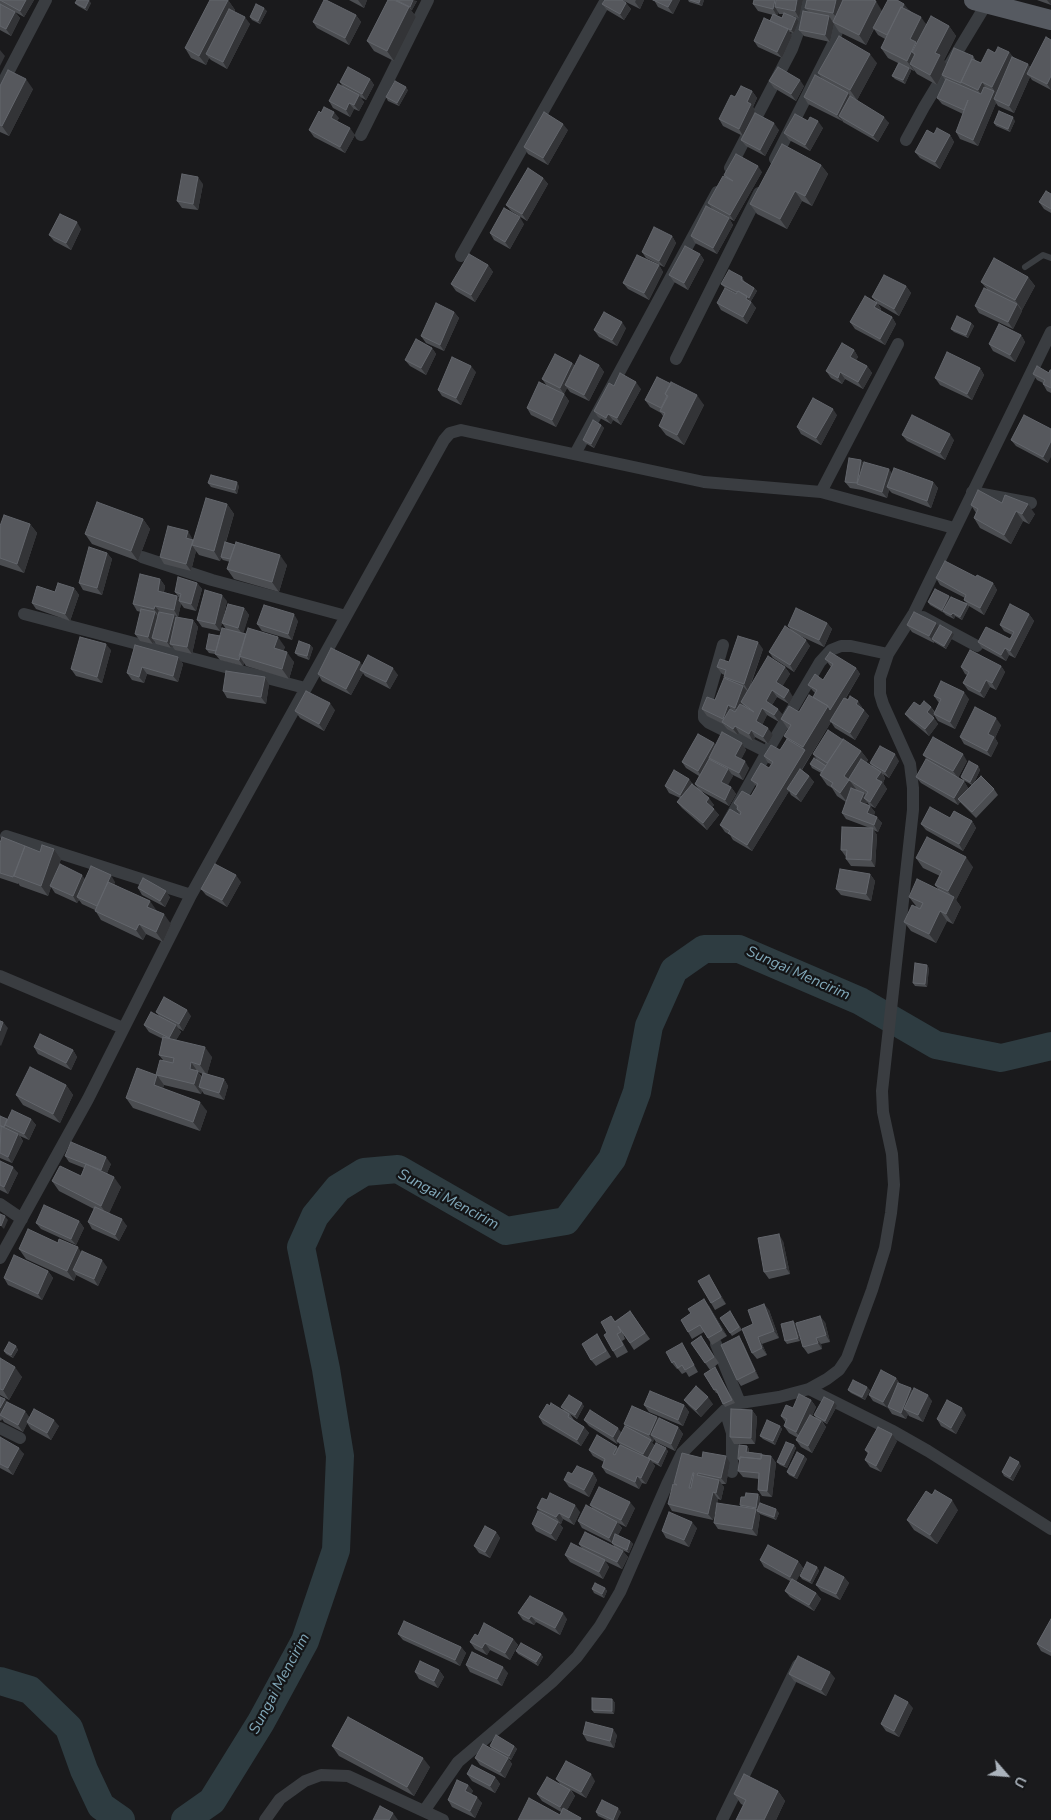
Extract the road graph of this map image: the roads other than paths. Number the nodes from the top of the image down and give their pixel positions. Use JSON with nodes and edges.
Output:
{"nodes":[{"id":1,"x":46,"y":0,"type":"edge"},
{"id":2,"x":428,"y":0,"type":"edge"},
{"id":3,"x":606,"y":0,"type":"edge"},
{"id":4,"x":805,"y":0,"type":"edge"},
{"id":5,"x":847,"y":0,"type":"edge"},
{"id":6,"x":981,"y":1,"type":"edge"},
{"id":7,"x":1051,"y":20,"type":"edge"},
{"id":8,"x":0,"y":88,"type":"edge"},
{"id":9,"x":361,"y":134,"type":"dead end"},
{"id":10,"x":906,"y":140,"type":"dead end"},
{"id":11,"x":461,"y":256,"type":"dead end"},
{"id":12,"x":1051,"y":258,"type":"edge"},
{"id":13,"x":1025,"y":267,"type":"dead end"},
{"id":14,"x":1051,"y":332,"type":"edge"},
{"id":15,"x":898,"y":344,"type":"dead end"},
{"id":16,"x":676,"y":359,"type":"dead end"},
{"id":17,"x":575,"y":454,"type":"junction"},
{"id":18,"x":821,"y":492,"type":"junction"},
{"id":19,"x":972,"y":492,"type":"junction"},
{"id":20,"x":1031,"y":502,"type":"dead end"},
{"id":21,"x":954,"y":528,"type":"junction"},
{"id":22,"x":142,"y":557,"type":"dead end"},
{"id":23,"x":914,"y":613,"type":"junction"},
{"id":24,"x":24,"y":614,"type":"dead end"},
{"id":25,"x":346,"y":616,"type":"junction"},
{"id":26,"x":723,"y":645,"type":"dead end"},
{"id":27,"x":977,"y":646,"type":"edge"},
{"id":28,"x":888,"y":654,"type":"junction"},
{"id":29,"x":305,"y":688,"type":"junction"},
{"id":30,"x":767,"y":752,"type":"junction"},
{"id":31,"x":728,"y":822,"type":"edge"},
{"id":32,"x":6,"y":836,"type":"edge"},
{"id":33,"x":191,"y":895,"type":"junction"},
{"id":34,"x":0,"y":976,"type":"edge"},
{"id":35,"x":123,"y":1028,"type":"junction"},
{"id":36,"x":0,"y":1204,"type":"edge"},
{"id":37,"x":22,"y":1219,"type":"junction"},
{"id":38,"x":0,"y":1258,"type":"edge"},
{"id":39,"x":716,"y":1344,"type":"dead end"},
{"id":40,"x":808,"y":1389,"type":"junction"},
{"id":41,"x":740,"y":1403,"type":"junction"},
{"id":42,"x":725,"y":1410,"type":"junction"},
{"id":43,"x":0,"y":1428,"type":"edge"},
{"id":44,"x":20,"y":1438,"type":"dead end"},
{"id":45,"x":732,"y":1472,"type":"dead end"},
{"id":46,"x":1051,"y":1529,"type":"edge"},
{"id":47,"x":798,"y":1665,"type":"edge"},
{"id":48,"x":424,"y":1811,"type":"junction"},
{"id":49,"x":265,"y":1820,"type":"edge"},
{"id":50,"x":443,"y":1820,"type":"edge"},
{"id":51,"x":722,"y":1820,"type":"edge"}],
"edges":[{"from":1,"to":8,"type":"street"},
{"from":2,"to":9,"type":"street"},
{"from":3,"to":11,"type":"street"},
{"from":4,"to":17,"type":"street"},
{"from":5,"to":16,"type":"street"},
{"from":6,"to":7,"type":"main road"},
{"from":6,"to":10,"type":"street"},
{"from":12,"to":13,"type":"lane"},
{"from":14,"to":19,"type":"street"},
{"from":15,"to":18,"type":"street"},
{"from":17,"to":18,"type":"street"},
{"from":17,"to":25,"type":"street"},
{"from":18,"to":21,"type":"street"},
{"from":19,"to":20,"type":"street"},
{"from":19,"to":21,"type":"street"},
{"from":21,"to":23,"type":"street"},
{"from":22,"to":25,"type":"street"},
{"from":23,"to":27,"type":"street"},
{"from":23,"to":28,"type":"street"},
{"from":24,"to":29,"type":"street"},
{"from":25,"to":29,"type":"street"},
{"from":26,"to":30,"type":"street"},
{"from":28,"to":30,"type":"street"},
{"from":28,"to":40,"type":"street"},
{"from":29,"to":33,"type":"street"},
{"from":30,"to":31,"type":"street"},
{"from":32,"to":33,"type":"street"},
{"from":33,"to":35,"type":"street"},
{"from":34,"to":35,"type":"street"},
{"from":35,"to":37,"type":"street"},
{"from":36,"to":37,"type":"street"},
{"from":37,"to":38,"type":"street"},
{"from":39,"to":41,"type":"street"},
{"from":40,"to":41,"type":"street"},
{"from":40,"to":46,"type":"street"},
{"from":41,"to":42,"type":"street"},
{"from":42,"to":45,"type":"street"},
{"from":42,"to":48,"type":"street"},
{"from":43,"to":44,"type":"street"},
{"from":47,"to":51,"type":"street"},
{"from":48,"to":49,"type":"street"},
{"from":48,"to":50,"type":"street"}]}
